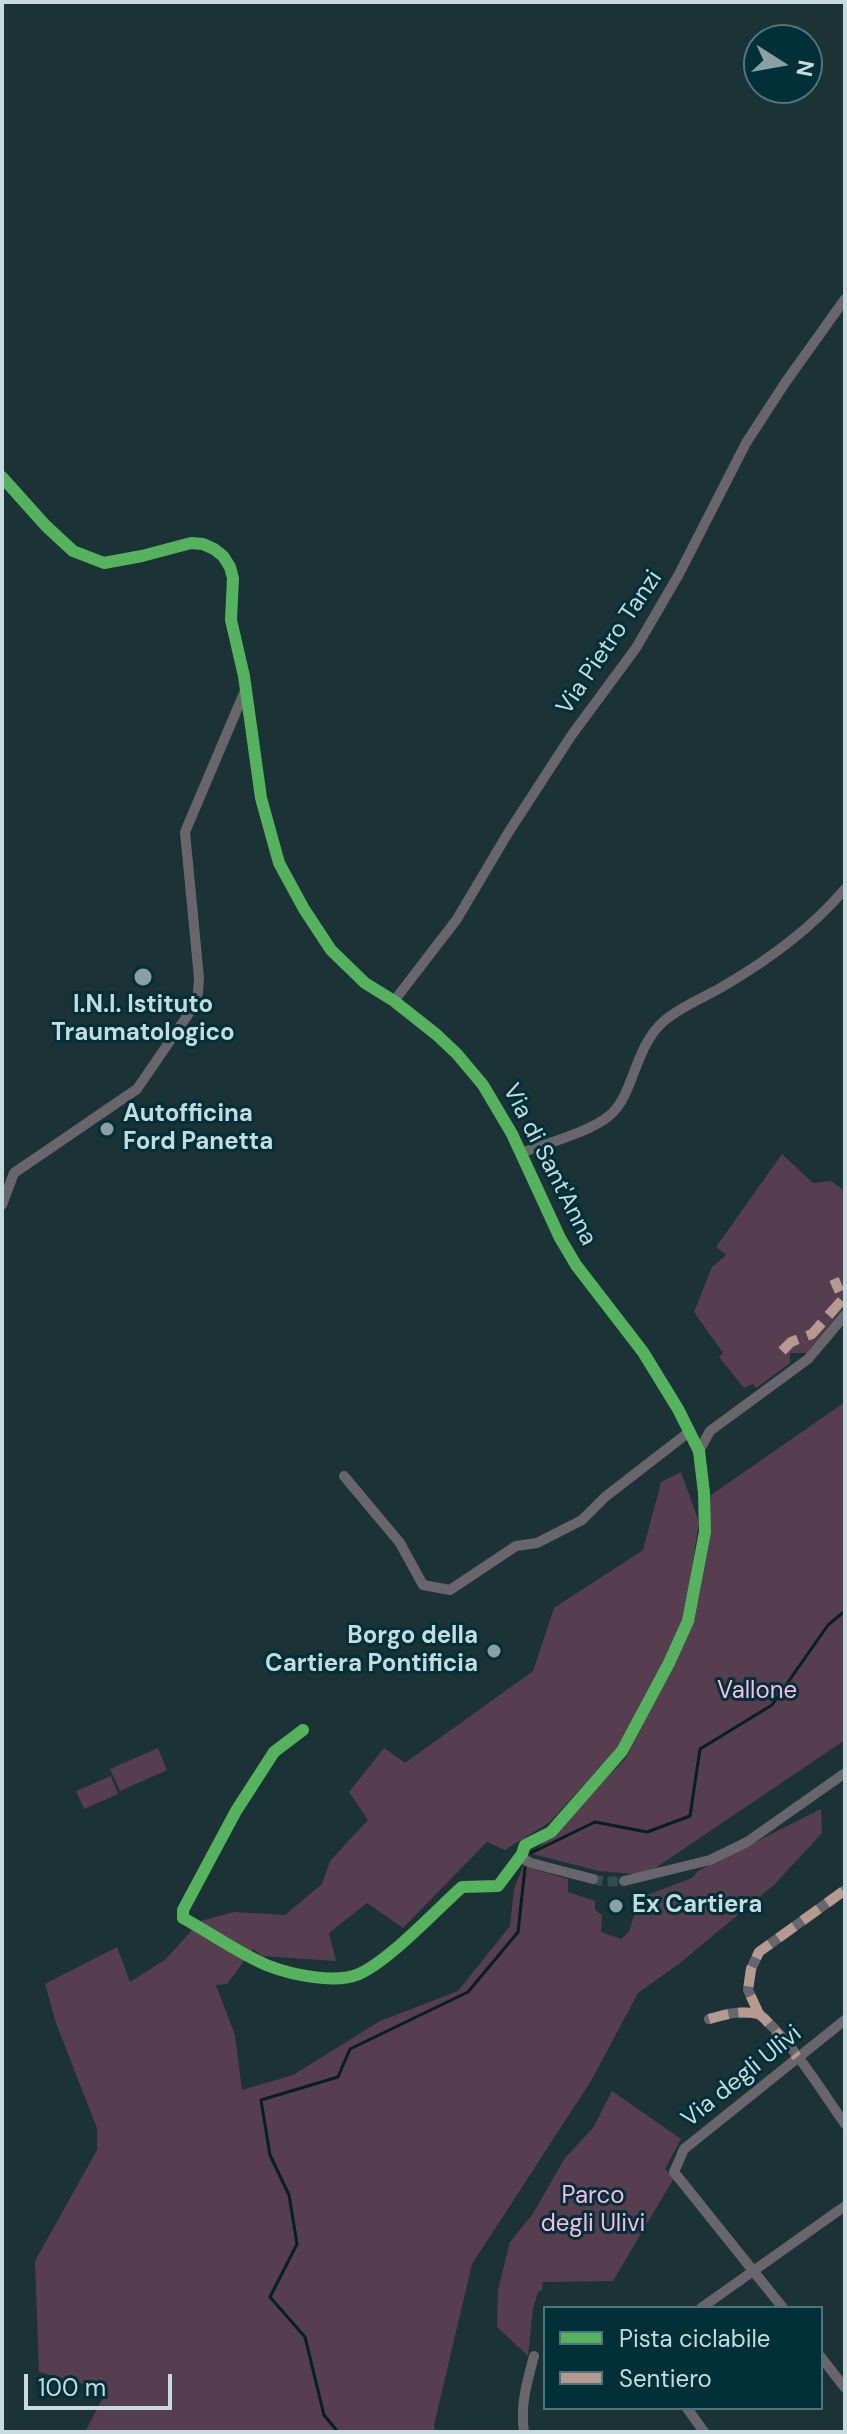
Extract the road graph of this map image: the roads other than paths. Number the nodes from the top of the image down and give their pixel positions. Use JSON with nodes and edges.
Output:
{"nodes":[{"id":1,"x":845,"y":299,"type":"edge"},
{"id":2,"x":2,"y":477,"type":"edge"},
{"id":3,"x":244,"y":691,"type":"junction"},
{"id":4,"x":845,"y":889,"type":"edge"},
{"id":5,"x":394,"y":1001,"type":"junction"},
{"id":6,"x":521,"y":1153,"type":"junction"},
{"id":7,"x":2,"y":1205,"type":"edge"},
{"id":8,"x":845,"y":1315,"type":"edge"},
{"id":9,"x":689,"y":1432,"type":"junction"},
{"id":10,"x":699,"y":1451,"type":"junction"},
{"id":11,"x":344,"y":1476,"type":"dead end"},
{"id":12,"x":303,"y":1730,"type":"dead end"},
{"id":13,"x":845,"y":1773,"type":"edge"},
{"id":14,"x":522,"y":1854,"type":"junction"},
{"id":15,"x":593,"y":1879,"type":"tunnel mouth"},
{"id":16,"x":624,"y":1881,"type":"tunnel mouth"},
{"id":17,"x":845,"y":1890,"type":"edge"},
{"id":18,"x":756,"y":2012,"type":"junction"},
{"id":19,"x":709,"y":2019,"type":"dead end"},
{"id":20,"x":845,"y":2020,"type":"edge"},
{"id":21,"x":797,"y":2057,"type":"junction"},
{"id":22,"x":845,"y":2124,"type":"edge"},
{"id":23,"x":845,"y":2206,"type":"edge"},
{"id":24,"x":753,"y":2271,"type":"junction"},
{"id":25,"x":704,"y":2306,"type":"edge"},
{"id":26,"x":781,"y":2306,"type":"edge"},
{"id":27,"x":534,"y":2356,"type":"dead end"},
{"id":28,"x":823,"y":2360,"type":"edge"},
{"id":29,"x":845,"y":2388,"type":"edge"},
{"id":30,"x":688,"y":2410,"type":"edge"},
{"id":31,"x":524,"y":2432,"type":"edge"},
{"id":32,"x":704,"y":2432,"type":"edge"}],
"edges":[{"from":1,"to":5,"type":"street","name":"Via Pietro Tanzi"},
{"from":2,"to":3,"type":"street","name":"Via di Sant'Anna"},
{"from":3,"to":5,"type":"street","name":"Via di Sant'Anna"},
{"from":3,"to":7,"type":"street"},
{"from":4,"to":6,"type":"street"},
{"from":5,"to":6,"type":"street","name":"Via di Sant'Anna"},
{"from":6,"to":9,"type":"street","name":"Via di Sant'Anna"},
{"from":8,"to":10,"type":"street"},
{"from":9,"to":10,"type":"street","name":"Via di Sant'Anna"},
{"from":9,"to":11,"type":"street"},
{"from":10,"to":14,"type":"street","name":"Via di Sant'Anna"},
{"from":12,"to":14,"type":"street","name":"Via di Sant'Anna"},
{"from":13,"to":16,"type":"street"},
{"from":14,"to":15,"type":"street"},
{"from":17,"to":18,"type":"street"},
{"from":18,"to":19,"type":"street"},
{"from":18,"to":21,"type":"street"},
{"from":20,"to":21,"type":"street","name":"Via degli Ulivi"},
{"from":21,"to":22,"type":"street"},
{"from":21,"to":24,"type":"street","name":"Via degli Ulivi"},
{"from":23,"to":24,"type":"street"},
{"from":24,"to":25,"type":"street"},
{"from":24,"to":26,"type":"street"},
{"from":27,"to":31,"type":"street"},
{"from":28,"to":29,"type":"street"},
{"from":30,"to":32,"type":"street"}]}
